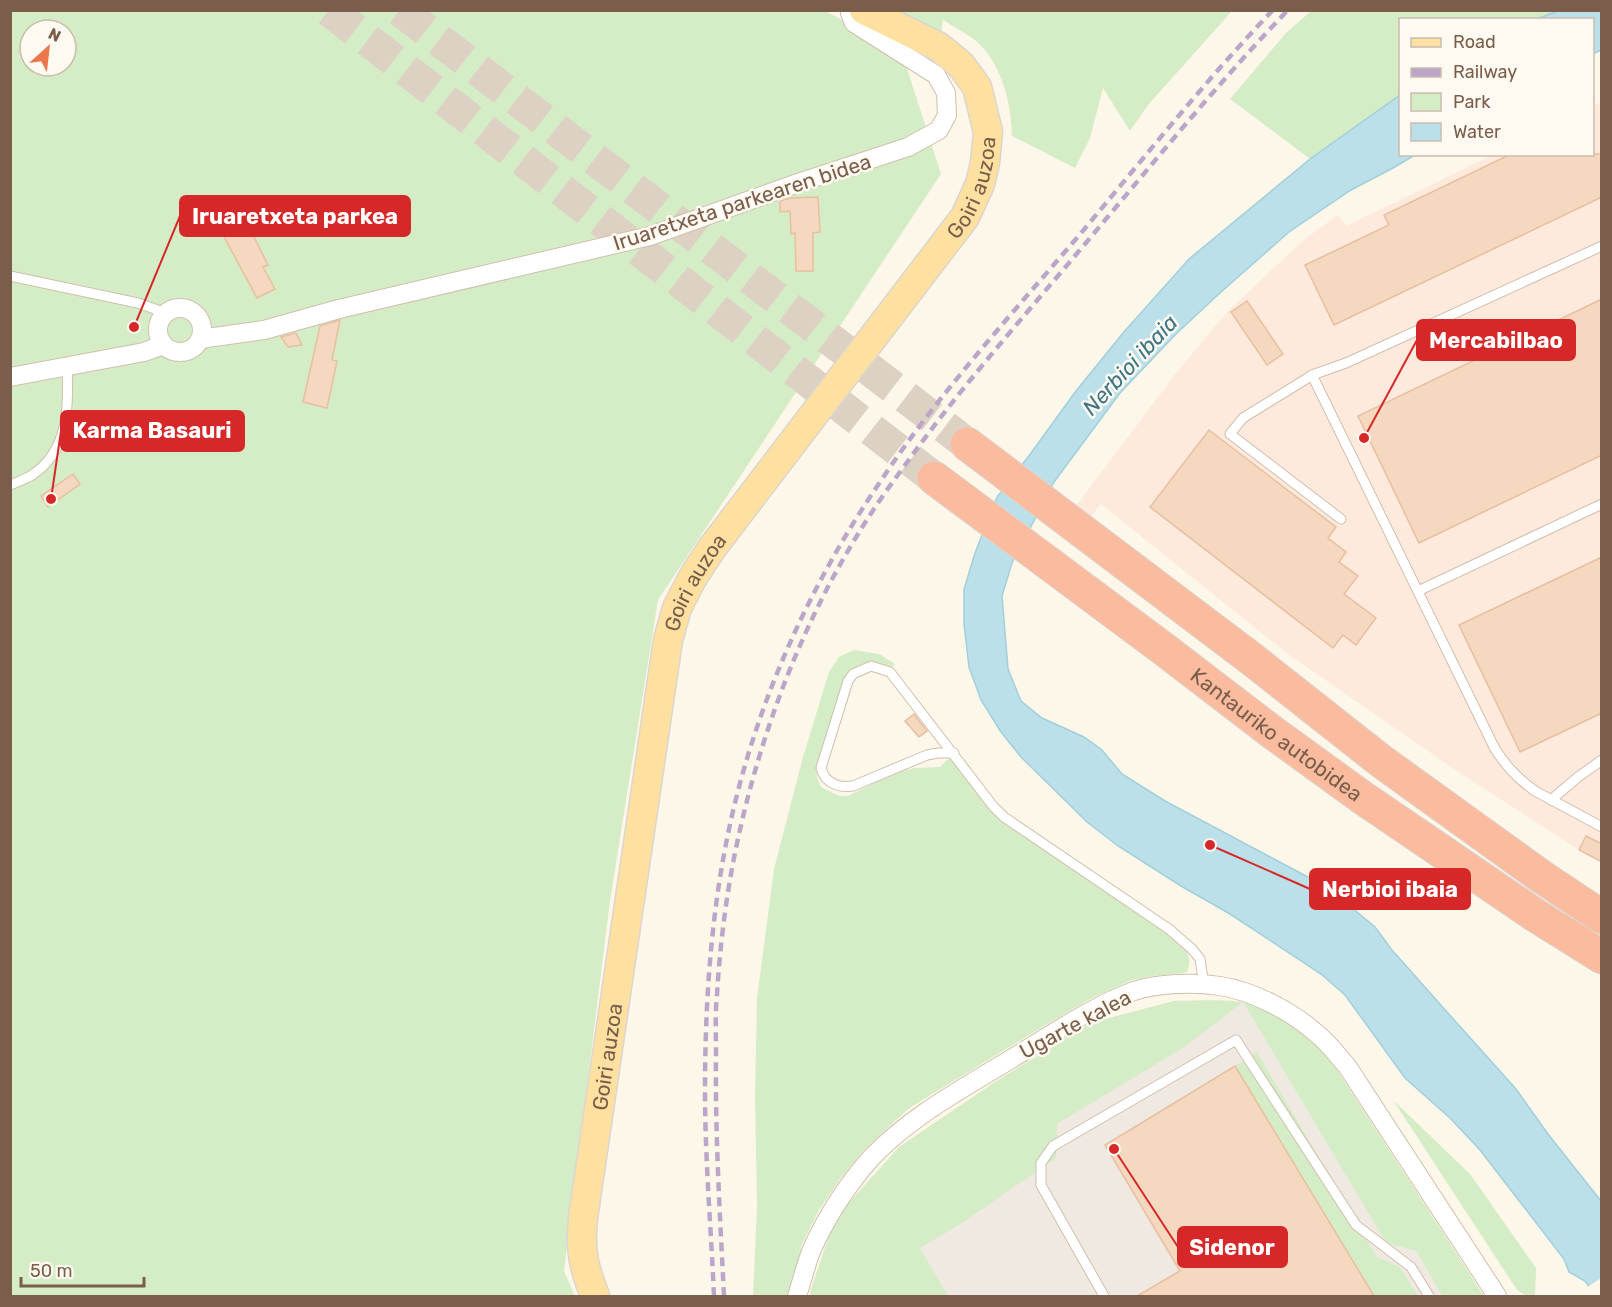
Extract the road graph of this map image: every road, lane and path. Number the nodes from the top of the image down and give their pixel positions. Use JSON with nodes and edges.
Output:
{"nodes":[{"id":1,"x":852,"y":10,"type":"edge"},
{"id":2,"x":864,"y":10,"type":"edge"},
{"id":3,"x":1602,"y":246,"type":"edge"},
{"id":4,"x":10,"y":276,"type":"edge"},
{"id":5,"x":166,"y":313,"type":"junction"},
{"id":6,"x":200,"y":339,"type":"junction"},
{"id":7,"x":163,"y":345,"type":"junction"},
{"id":8,"x":67,"y":366,"type":"junction"},
{"id":9,"x":1312,"y":375,"type":"junction"},
{"id":10,"x":10,"y":377,"type":"edge"},
{"id":11,"x":977,"y":452,"type":"tunnel mouth"},
{"id":12,"x":10,"y":484,"type":"edge"},
{"id":13,"x":947,"y":487,"type":"tunnel mouth"},
{"id":14,"x":1602,"y":504,"type":"edge"},
{"id":15,"x":1341,"y":519,"type":"dead end"},
{"id":16,"x":1418,"y":591,"type":"junction"},
{"id":17,"x":954,"y":753,"type":"junction"},
{"id":18,"x":1602,"y":760,"type":"edge"},
{"id":19,"x":1551,"y":800,"type":"junction"},
{"id":20,"x":1602,"y":827,"type":"edge"},
{"id":21,"x":1602,"y":917,"type":"edge"},
{"id":22,"x":1602,"y":957,"type":"edge"},
{"id":23,"x":1204,"y":985,"type":"junction"},
{"id":24,"x":595,"y":1296,"type":"edge"},
{"id":25,"x":797,"y":1296,"type":"edge"},
{"id":26,"x":1104,"y":1296,"type":"edge"},
{"id":27,"x":1429,"y":1296,"type":"edge"},
{"id":28,"x":1497,"y":1296,"type":"edge"}],
"edges":[{"from":1,"to":6,"type":"street","name":"Iruaretxeta parkearen bidea"},
{"from":2,"to":24,"type":"main road","name":"Goiri auzoa"},
{"from":3,"to":9,"type":"lane"},
{"from":4,"to":5,"type":"lane"},
{"from":5,"to":6,"type":"street"},
{"from":5,"to":7,"type":"street"},
{"from":6,"to":7,"type":"street"},
{"from":7,"to":8,"type":"street"},
{"from":8,"to":10,"type":"street"},
{"from":8,"to":12,"type":"lane"},
{"from":9,"to":15,"type":"lane"},
{"from":9,"to":16,"type":"lane"},
{"from":11,"to":21,"type":"highway","name":"Kantauriko autobidea"},
{"from":13,"to":22,"type":"highway","name":"Kantauriko autobidea"},
{"from":14,"to":16,"type":"lane"},
{"from":16,"to":19,"type":"lane"},
{"from":17,"to":17,"type":"lane"},
{"from":17,"to":23,"type":"lane"},
{"from":18,"to":19,"type":"lane"},
{"from":19,"to":20,"type":"lane"},
{"from":23,"to":25,"type":"street","name":"Ugarte kalea"},
{"from":23,"to":28,"type":"street","name":"Ugarte kalea"},
{"from":26,"to":27,"type":"lane"}]}
